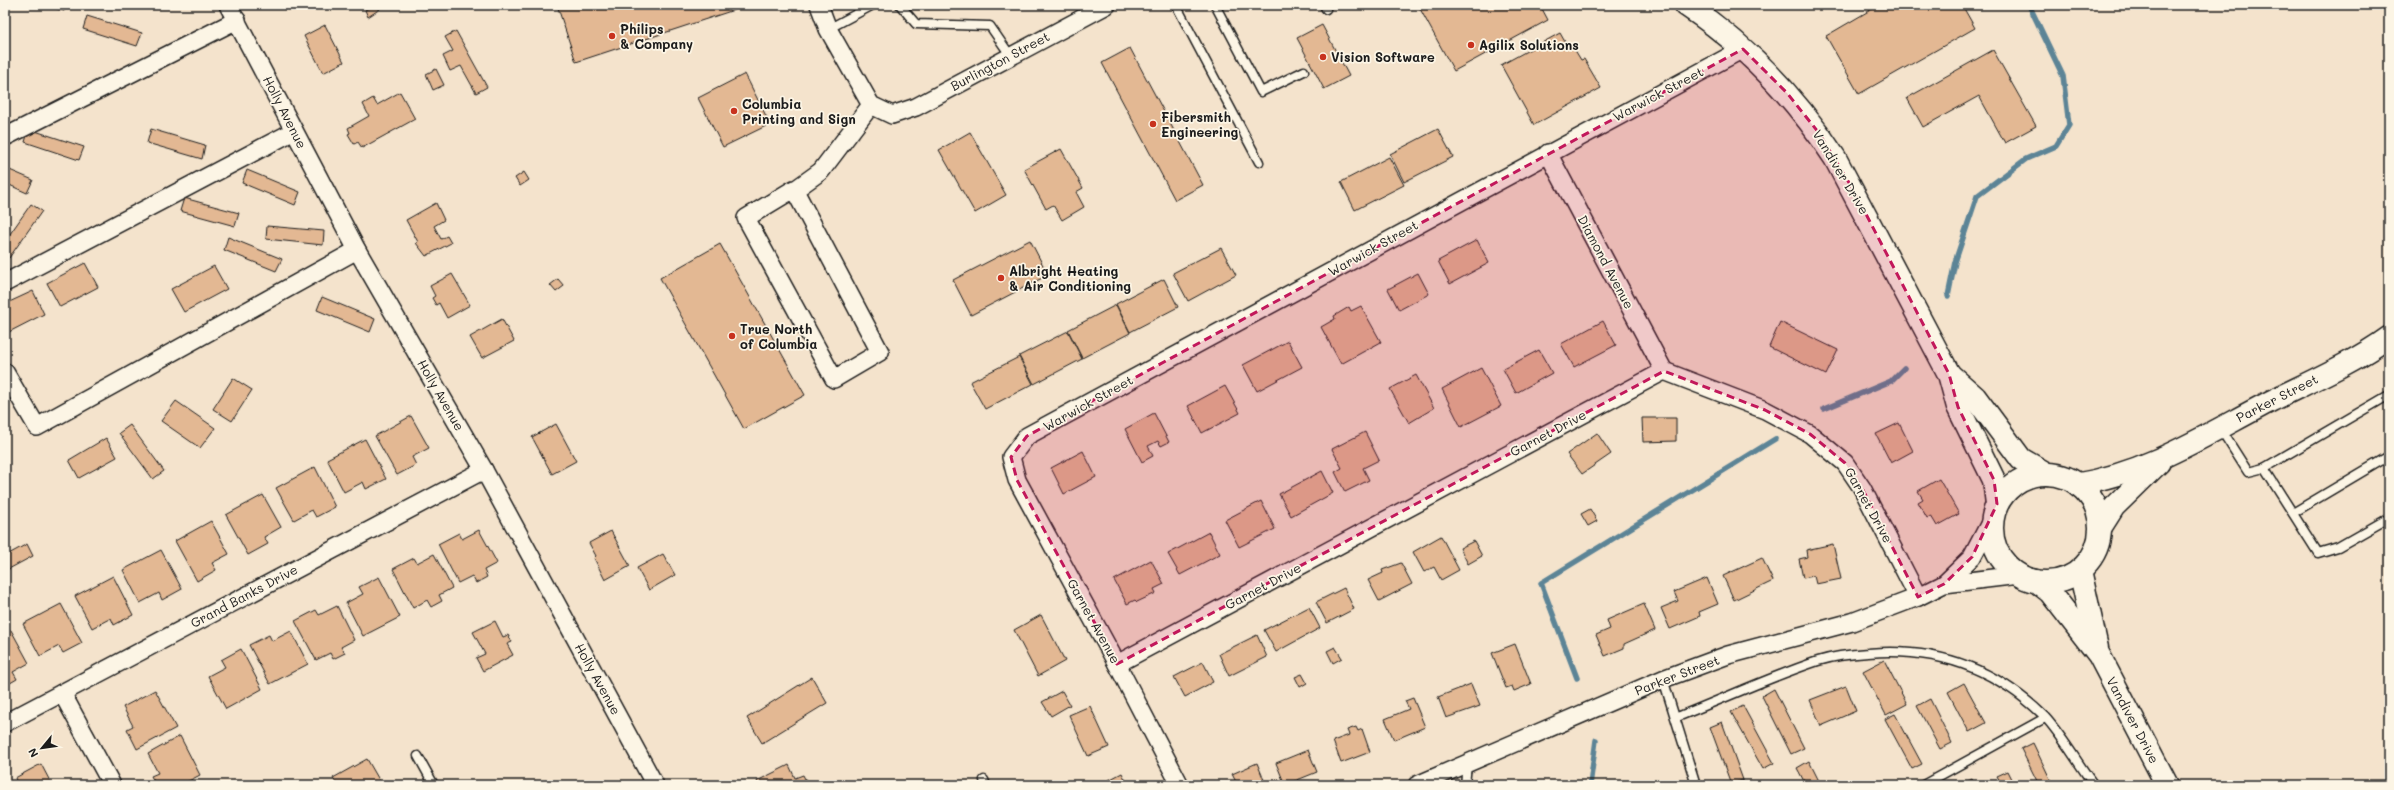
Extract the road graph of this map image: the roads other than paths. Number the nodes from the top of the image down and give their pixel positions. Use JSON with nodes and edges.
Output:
{"nodes":[{"id":1,"x":228,"y":5,"type":"edge"},
{"id":2,"x":819,"y":5,"type":"edge"},
{"id":3,"x":873,"y":5,"type":"edge"},
{"id":4,"x":900,"y":5,"type":"edge"},
{"id":5,"x":1107,"y":5,"type":"edge"},
{"id":6,"x":1176,"y":5,"type":"edge"},
{"id":7,"x":1215,"y":5,"type":"edge"},
{"id":8,"x":1686,"y":5,"type":"edge"},
{"id":9,"x":237,"y":20,"type":"junction"},
{"id":10,"x":828,"y":29,"type":"junction"},
{"id":11,"x":1742,"y":49,"type":"junction"},
{"id":12,"x":1010,"y":55,"type":"junction"},
{"id":13,"x":1304,"y":71,"type":"dead end"},
{"id":14,"x":871,"y":105,"type":"junction"},
{"id":15,"x":294,"y":131,"type":"junction"},
{"id":16,"x":5,"y":137,"type":"edge"},
{"id":17,"x":1548,"y":153,"type":"junction"},
{"id":18,"x":1259,"y":162,"type":"dead end"},
{"id":19,"x":794,"y":189,"type":"junction"},
{"id":20,"x":357,"y":250,"type":"junction"},
{"id":21,"x":5,"y":284,"type":"edge"},
{"id":22,"x":2389,"y":337,"type":"edge"},
{"id":23,"x":1664,"y":371,"type":"junction"},
{"id":24,"x":5,"y":372,"type":"edge"},
{"id":25,"x":1950,"y":374,"type":"junction"},
{"id":26,"x":2389,"y":395,"type":"edge"},
{"id":27,"x":2220,"y":428,"type":"junction"},
{"id":28,"x":1011,"y":456,"type":"joint"},
{"id":29,"x":2389,"y":456,"type":"edge"},
{"id":30,"x":2164,"y":458,"type":"junction"},
{"id":31,"x":2264,"y":468,"type":"junction"},
{"id":32,"x":484,"y":470,"type":"junction"},
{"id":33,"x":2047,"y":474,"type":"junction"},
{"id":34,"x":2077,"y":484,"type":"junction"},
{"id":35,"x":1995,"y":512,"type":"junction"},
{"id":36,"x":2293,"y":514,"type":"junction"},
{"id":37,"x":2389,"y":518,"type":"edge"},
{"id":38,"x":2100,"y":529,"type":"junction"},
{"id":39,"x":2080,"y":570,"type":"junction"},
{"id":40,"x":2027,"y":578,"type":"junction"},
{"id":41,"x":1944,"y":584,"type":"junction"},
{"id":42,"x":1918,"y":597,"type":"junction"},
{"id":43,"x":2099,"y":655,"type":"junction"},
{"id":44,"x":1117,"y":664,"type":"junction"},
{"id":45,"x":1663,"y":678,"type":"junction"},
{"id":46,"x":62,"y":693,"type":"junction"},
{"id":47,"x":1677,"y":717,"type":"junction"},
{"id":48,"x":2045,"y":718,"type":"junction"},
{"id":49,"x":5,"y":723,"type":"edge"},
{"id":50,"x":418,"y":756,"type":"dead end"},
{"id":51,"x":1467,"y":763,"type":"junction"},
{"id":52,"x":112,"y":785,"type":"edge"},
{"id":53,"x":434,"y":785,"type":"edge"},
{"id":54,"x":655,"y":785,"type":"edge"},
{"id":55,"x":1180,"y":785,"type":"edge"},
{"id":56,"x":1417,"y":785,"type":"edge"},
{"id":57,"x":1465,"y":785,"type":"edge"},
{"id":58,"x":1696,"y":785,"type":"edge"},
{"id":59,"x":1924,"y":785,"type":"edge"},
{"id":60,"x":2094,"y":785,"type":"edge"},
{"id":61,"x":2167,"y":785,"type":"edge"}],
"edges":[{"from":1,"to":9,"type":"street","name":"Holly Avenue"},
{"from":2,"to":10,"type":"street"},
{"from":3,"to":10,"type":"lane"},
{"from":4,"to":12,"type":"lane"},
{"from":5,"to":12,"type":"street","name":"Burlington Street"},
{"from":6,"to":18,"type":"lane"},
{"from":7,"to":13,"type":"lane"},
{"from":8,"to":11,"type":"main road","name":"Vandiver Drive"},
{"from":9,"to":15,"type":"street","name":"Holly Avenue"},
{"from":9,"to":16,"type":"street"},
{"from":10,"to":14,"type":"street"},
{"from":11,"to":17,"type":"street","name":"Warwick Street"},
{"from":11,"to":25,"type":"main road","name":"Vandiver Drive"},
{"from":12,"to":14,"type":"street","name":"Burlington Street"},
{"from":14,"to":19,"type":"street"},
{"from":15,"to":20,"type":"street","name":"Holly Avenue"},
{"from":15,"to":21,"type":"street"},
{"from":17,"to":23,"type":"street","name":"Diamond Avenue"},
{"from":17,"to":28,"type":"street","name":"Warwick Street"},
{"from":19,"to":19,"type":"street"},
{"from":20,"to":24,"type":"street"},
{"from":20,"to":32,"type":"street","name":"Holly Avenue"},
{"from":22,"to":27,"type":"street","name":"Parker Street"},
{"from":23,"to":42,"type":"street","name":"Garnet Drive"},
{"from":23,"to":44,"type":"street","name":"Garnet Drive"},
{"from":25,"to":33,"type":"main road","name":"Vandiver Drive"},
{"from":25,"to":35,"type":"main road","name":"Vandiver Drive"},
{"from":26,"to":31,"type":"lane"},
{"from":27,"to":30,"type":"street","name":"Parker Street"},
{"from":27,"to":31,"type":"lane"},
{"from":28,"to":44,"type":"street","name":"Garnet Avenue"},
{"from":29,"to":36,"type":"lane"},
{"from":30,"to":34,"type":"street","name":"Parker Street"},
{"from":30,"to":38,"type":"street","name":"Parker Street"},
{"from":31,"to":36,"type":"lane"},
{"from":32,"to":46,"type":"street","name":"Grand Banks Drive"},
{"from":32,"to":54,"type":"street","name":"Holly Avenue"},
{"from":33,"to":34,"type":"main road"},
{"from":33,"to":35,"type":"main road"},
{"from":34,"to":38,"type":"main road"},
{"from":35,"to":40,"type":"main road"},
{"from":35,"to":41,"type":"street","name":"Parker Street"},
{"from":36,"to":37,"type":"lane"},
{"from":38,"to":39,"type":"main road"},
{"from":39,"to":40,"type":"main road"},
{"from":39,"to":43,"type":"main road","name":"Vandiver Drive"},
{"from":40,"to":41,"type":"street","name":"Parker Street"},
{"from":40,"to":43,"type":"main road","name":"Vandiver Drive"},
{"from":41,"to":42,"type":"street","name":"Parker Street"},
{"from":42,"to":45,"type":"street","name":"Parker Street"},
{"from":43,"to":61,"type":"main road","name":"Vandiver Drive"},
{"from":44,"to":55,"type":"street","name":"Garnet Avenue"},
{"from":45,"to":47,"type":"lane"},
{"from":45,"to":51,"type":"street","name":"Parker Street"},
{"from":46,"to":49,"type":"street","name":"Grand Banks Drive"},
{"from":46,"to":52,"type":"street"},
{"from":47,"to":48,"type":"lane"},
{"from":47,"to":58,"type":"lane"},
{"from":48,"to":59,"type":"lane"},
{"from":48,"to":60,"type":"lane"},
{"from":50,"to":53,"type":"lane"},
{"from":51,"to":56,"type":"street","name":"Parker Street"},
{"from":51,"to":57,"type":"lane"}]}
